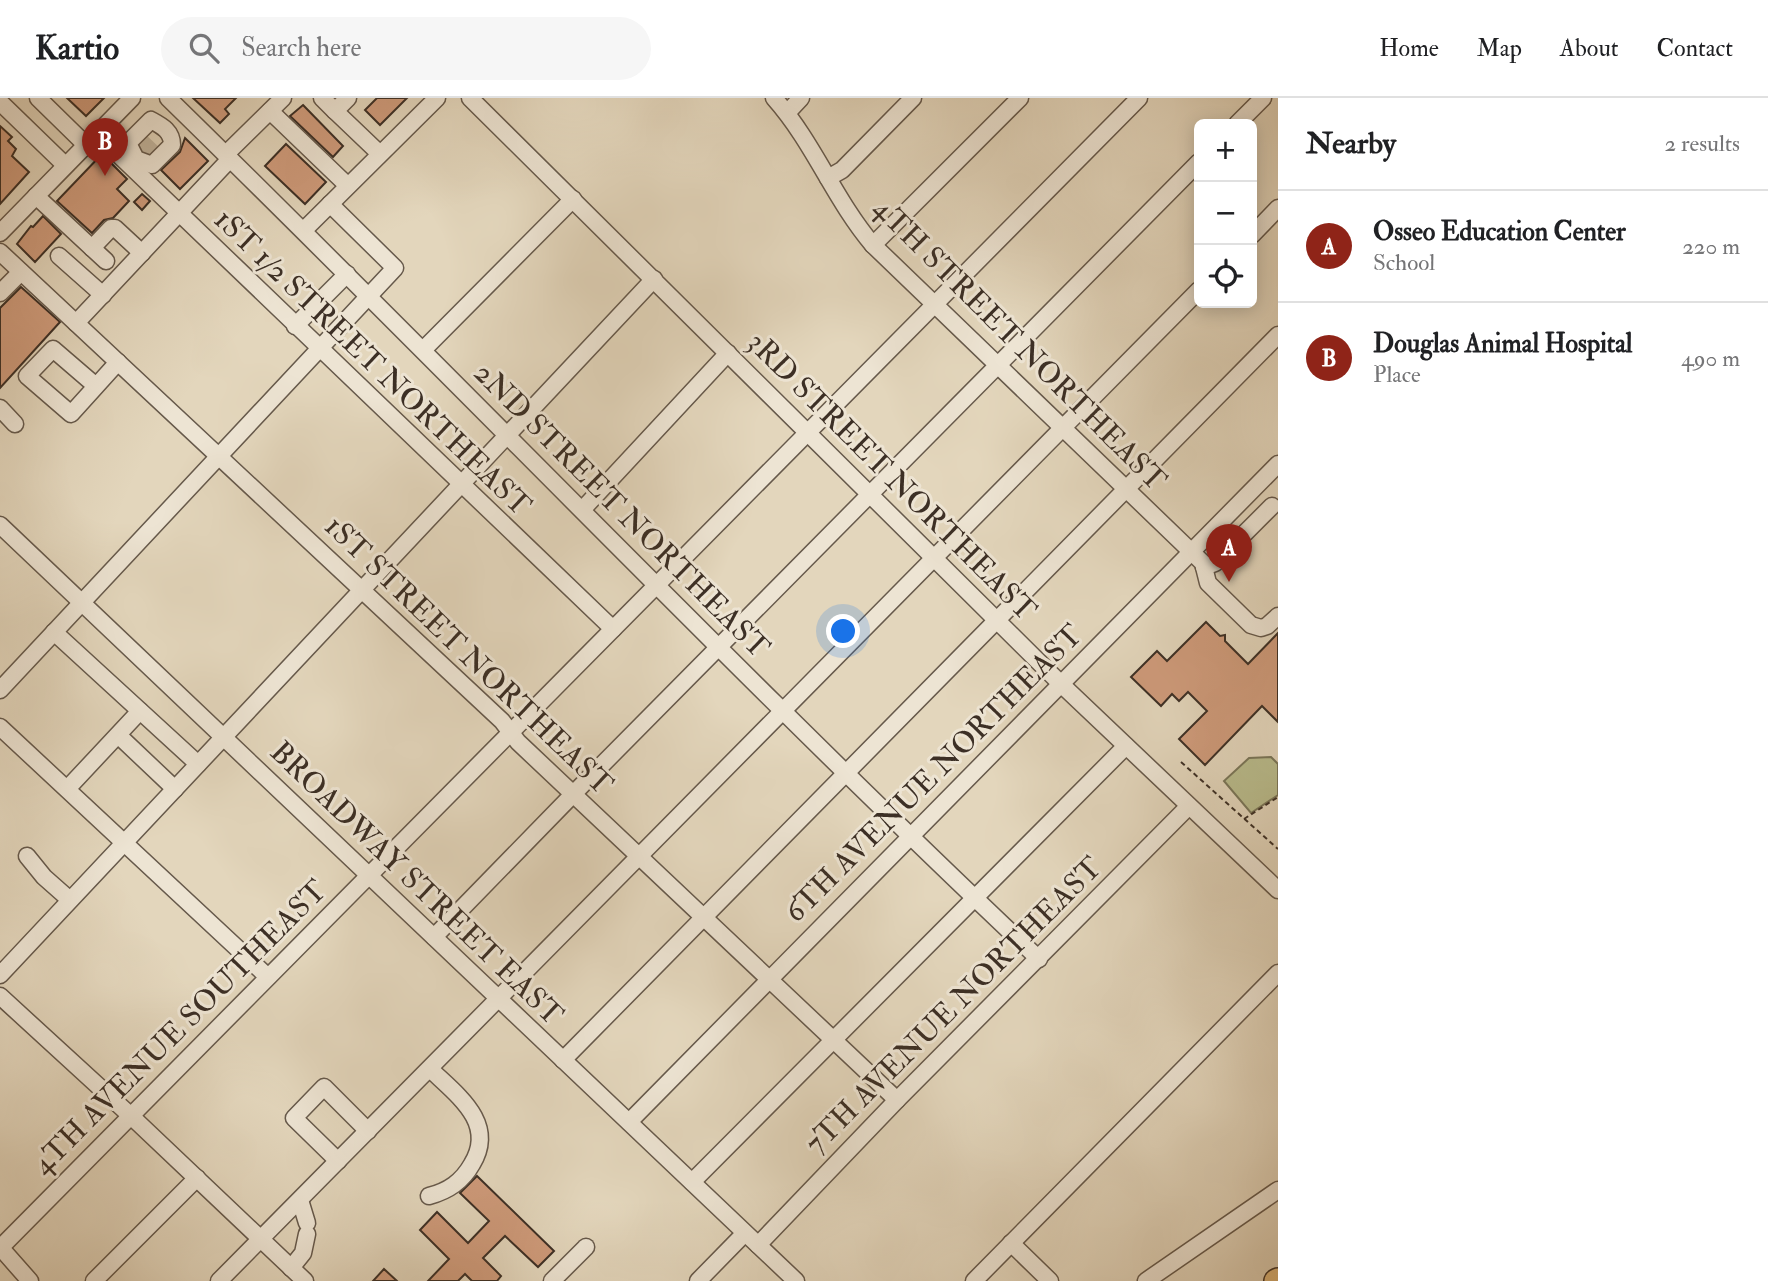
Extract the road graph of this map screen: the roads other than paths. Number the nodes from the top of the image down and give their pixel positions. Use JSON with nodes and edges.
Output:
{"nodes":[{"id":1,"x":38,"y":98,"type":"edge"},
{"id":2,"x":132,"y":98,"type":"edge"},
{"id":3,"x":168,"y":98,"type":"edge"},
{"id":4,"x":283,"y":98,"type":"edge"},
{"id":5,"x":322,"y":98,"type":"edge"},
{"id":6,"x":348,"y":98,"type":"edge"},
{"id":7,"x":436,"y":98,"type":"edge"},
{"id":8,"x":470,"y":98,"type":"edge"},
{"id":9,"x":774,"y":98,"type":"edge"},
{"id":10,"x":801,"y":98,"type":"edge"},
{"id":11,"x":914,"y":98,"type":"edge"},
{"id":12,"x":1020,"y":98,"type":"edge"},
{"id":13,"x":1139,"y":98,"type":"edge"},
{"id":14,"x":1263,"y":98,"type":"edge"},
{"id":15,"x":0,"y":102,"type":"edge"},
{"id":16,"x":270,"y":111,"type":"junction"},
{"id":17,"x":335,"y":111,"type":"junction"},
{"id":18,"x":183,"y":113,"type":"junction"},
{"id":19,"x":787,"y":113,"type":"junction"},
{"id":20,"x":1242,"y":119,"type":"edge"},
{"id":21,"x":164,"y":131,"type":"junction"},
{"id":22,"x":91,"y":139,"type":"junction"},
{"id":23,"x":380,"y":154,"type":"junction"},
{"id":24,"x":228,"y":157,"type":"junction"},
{"id":25,"x":136,"y":159,"type":"junction"},
{"id":26,"x":65,"y":165,"type":"junction"},
{"id":27,"x":1194,"y":167,"type":"edge"},
{"id":28,"x":828,"y":177,"type":"junction"},
{"id":29,"x":348,"y":186,"type":"junction"},
{"id":30,"x":36,"y":196,"type":"junction"},
{"id":31,"x":573,"y":199,"type":"junction"},
{"id":32,"x":330,"y":204,"type":"junction"},
{"id":33,"x":1278,"y":208,"type":"edge"},
{"id":34,"x":178,"y":214,"type":"junction"},
{"id":35,"x":304,"y":230,"type":"junction"},
{"id":36,"x":1257,"y":230,"type":"edge"},
{"id":37,"x":0,"y":232,"type":"edge"},
{"id":38,"x":873,"y":245,"type":"junction"},
{"id":39,"x":92,"y":248,"type":"junction"},
{"id":40,"x":0,"y":252,"type":"edge"},
{"id":41,"x":142,"y":253,"type":"junction"},
{"id":42,"x":59,"y":256,"type":"dead end"},
{"id":43,"x":106,"y":261,"type":"dead end"},
{"id":44,"x":21,"y":272,"type":"junction"},
{"id":45,"x":346,"y":274,"type":"junction"},
{"id":46,"x":654,"y":279,"type":"junction"},
{"id":47,"x":0,"y":293,"type":"edge"},
{"id":48,"x":103,"y":295,"type":"junction"},
{"id":49,"x":1194,"y":295,"type":"edge"},
{"id":50,"x":369,"y":297,"type":"junction"},
{"id":51,"x":934,"y":305,"type":"junction"},
{"id":52,"x":76,"y":323,"type":"junction"},
{"id":53,"x":295,"y":326,"type":"junction"},
{"id":54,"x":1278,"y":335,"type":"edge"},
{"id":55,"x":320,"y":349,"type":"junction"},
{"id":56,"x":423,"y":351,"type":"junction"},
{"id":57,"x":728,"y":353,"type":"junction"},
{"id":58,"x":118,"y":362,"type":"junction"},
{"id":59,"x":997,"y":366,"type":"junction"},
{"id":60,"x":96,"y":386,"type":"dead end"},
{"id":61,"x":0,"y":408,"type":"edge"},
{"id":62,"x":15,"y":424,"type":"dead end"},
{"id":63,"x":1062,"y":429,"type":"junction"},
{"id":64,"x":807,"y":433,"type":"junction"},
{"id":65,"x":507,"y":435,"type":"junction"},
{"id":66,"x":220,"y":457,"type":"junction"},
{"id":67,"x":1278,"y":464,"type":"edge"},
{"id":68,"x":461,"y":484,"type":"junction"},
{"id":69,"x":1254,"y":488,"type":"junction"},
{"id":70,"x":1127,"y":490,"type":"junction"},
{"id":71,"x":869,"y":494,"type":"junction"},
{"id":72,"x":1275,"y":509,"type":"edge"},
{"id":73,"x":582,"y":510,"type":"junction"},
{"id":74,"x":0,"y":525,"type":"edge"},
{"id":75,"x":1191,"y":552,"type":"junction"},
{"id":76,"x":934,"y":558,"type":"junction"},
{"id":77,"x":1204,"y":566,"type":"junction"},
{"id":78,"x":656,"y":584,"type":"junction"},
{"id":79,"x":362,"y":590,"type":"junction"},
{"id":80,"x":82,"y":602,"type":"junction"},
{"id":81,"x":1278,"y":616,"type":"edge"},
{"id":82,"x":996,"y":620,"type":"junction"},
{"id":83,"x":613,"y":629,"type":"junction"},
{"id":84,"x":54,"y":632,"type":"junction"},
{"id":85,"x":720,"y":648,"type":"junction"},
{"id":86,"x":1061,"y":684,"type":"junction"},
{"id":87,"x":0,"y":690,"type":"edge"},
{"id":88,"x":140,"y":711,"type":"junction"},
{"id":89,"x":783,"y":711,"type":"junction"},
{"id":90,"x":0,"y":727,"type":"edge"},
{"id":91,"x":510,"y":732,"type":"junction"},
{"id":92,"x":118,"y":735,"type":"junction"},
{"id":93,"x":223,"y":737,"type":"junction"},
{"id":94,"x":1126,"y":746,"type":"junction"},
{"id":95,"x":198,"y":764,"type":"junction"},
{"id":96,"x":846,"y":774,"type":"junction"},
{"id":97,"x":67,"y":789,"type":"junction"},
{"id":98,"x":175,"y":789,"type":"junction"},
{"id":99,"x":573,"y":794,"type":"junction"},
{"id":100,"x":1189,"y":806,"type":"junction"},
{"id":101,"x":909,"y":837,"type":"junction"},
{"id":102,"x":124,"y":843,"type":"junction"},
{"id":103,"x":27,"y":856,"type":"dead end"},
{"id":104,"x":639,"y":857,"type":"junction"},
{"id":105,"x":368,"y":874,"type":"junction"},
{"id":106,"x":1278,"y":890,"type":"edge"},
{"id":107,"x":974,"y":898,"type":"junction"},
{"id":108,"x":70,"y":900,"type":"junction"},
{"id":109,"x":704,"y":918,"type":"junction"},
{"id":110,"x":434,"y":937,"type":"junction"},
{"id":111,"x":1039,"y":959,"type":"junction"},
{"id":112,"x":1278,"y":973,"type":"edge"},
{"id":113,"x":0,"y":975,"type":"edge"},
{"id":114,"x":268,"y":977,"type":"junction"},
{"id":115,"x":769,"y":979,"type":"junction"},
{"id":116,"x":0,"y":996,"type":"edge"},
{"id":117,"x":499,"y":999,"type":"junction"},
{"id":118,"x":835,"y":1040,"type":"junction"},
{"id":119,"x":563,"y":1060,"type":"junction"},
{"id":120,"x":430,"y":1069,"type":"junction"},
{"id":121,"x":897,"y":1100,"type":"junction"},
{"id":122,"x":131,"y":1115,"type":"junction"},
{"id":123,"x":629,"y":1122,"type":"junction"},
{"id":124,"x":368,"y":1131,"type":"junction"},
{"id":125,"x":338,"y":1161,"type":"junction"},
{"id":126,"x":197,"y":1178,"type":"junction"},
{"id":127,"x":692,"y":1182,"type":"junction"},
{"id":128,"x":1278,"y":1190,"type":"edge"},
{"id":129,"x":429,"y":1196,"type":"dead end"},
{"id":130,"x":300,"y":1200,"type":"junction"},
{"id":131,"x":745,"y":1233,"type":"junction"},
{"id":132,"x":260,"y":1240,"type":"junction"},
{"id":133,"x":1011,"y":1243,"type":"junction"},
{"id":134,"x":758,"y":1245,"type":"junction"},
{"id":135,"x":0,"y":1247,"type":"edge"},
{"id":136,"x":586,"y":1247,"type":"dead end"},
{"id":137,"x":292,"y":1268,"type":"junction"},
{"id":138,"x":30,"y":1281,"type":"edge"},
{"id":139,"x":94,"y":1281,"type":"edge"},
{"id":140,"x":219,"y":1281,"type":"edge"},
{"id":141,"x":305,"y":1281,"type":"edge"},
{"id":142,"x":552,"y":1281,"type":"edge"},
{"id":143,"x":698,"y":1281,"type":"edge"},
{"id":144,"x":795,"y":1281,"type":"edge"},
{"id":145,"x":974,"y":1281,"type":"edge"},
{"id":146,"x":1050,"y":1281,"type":"edge"},
{"id":147,"x":1146,"y":1281,"type":"edge"}],
"edges":[{"from":1,"to":22,"type":"street","name":"1ST 1/2 STREET NORTHEAST"},
{"from":2,"to":22,"type":"street"},
{"from":3,"to":18,"type":"street","name":"2ND STREET NORTHEAST"},
{"from":4,"to":16,"type":"street"},
{"from":5,"to":17,"type":"street"},
{"from":6,"to":17,"type":"street"},
{"from":7,"to":23,"type":"street"},
{"from":8,"to":31,"type":"street","name":"3RD STREET NORTHEAST"},
{"from":9,"to":19,"type":"street","name":"4TH STREET NORTHEAST"},
{"from":10,"to":19,"type":"street"},
{"from":11,"to":28,"type":"street"},
{"from":12,"to":38,"type":"street"},
{"from":13,"to":51,"type":"street","name":"4TH AVENUE SOUTHEAST"},
{"from":14,"to":20,"type":"street"},
{"from":15,"to":26,"type":"street"},
{"from":16,"to":24,"type":"street"},
{"from":16,"to":29,"type":"street"},
{"from":17,"to":23,"type":"street"},
{"from":18,"to":21,"type":"street"},
{"from":18,"to":24,"type":"street","name":"2ND STREET NORTHEAST"},
{"from":19,"to":28,"type":"street","name":"4TH STREET NORTHEAST"},
{"from":21,"to":25,"type":"street"},
{"from":21,"to":25,"type":"street"},
{"from":22,"to":25,"type":"street","name":"1ST 1/2 STREET NORTHEAST"},
{"from":22,"to":26,"type":"street"},
{"from":23,"to":29,"type":"street"},
{"from":24,"to":34,"type":"street"},
{"from":24,"to":35,"type":"street","name":"2ND STREET NORTHEAST"},
{"from":25,"to":34,"type":"street","name":"1ST 1/2 STREET NORTHEAST"},
{"from":26,"to":30,"type":"street"},
{"from":27,"to":59,"type":"street"},
{"from":28,"to":38,"type":"street","name":"4TH STREET NORTHEAST"},
{"from":29,"to":32,"type":"street"},
{"from":30,"to":37,"type":"street"},
{"from":30,"to":39,"type":"street"},
{"from":31,"to":46,"type":"street","name":"3RD STREET NORTHEAST"},
{"from":31,"to":56,"type":"street"},
{"from":32,"to":35,"type":"street"},
{"from":32,"to":50,"type":"street"},
{"from":33,"to":36,"type":"street"},
{"from":34,"to":41,"type":"street"},
{"from":34,"to":53,"type":"street","name":"1ST 1/2 STREET NORTHEAST"},
{"from":35,"to":45,"type":"street","name":"2ND STREET NORTHEAST"},
{"from":38,"to":51,"type":"street","name":"4TH STREET NORTHEAST"},
{"from":39,"to":41,"type":"street"},
{"from":39,"to":43,"type":"street"},
{"from":40,"to":44,"type":"street","name":"1ST STREET NORTHEAST"},
{"from":41,"to":48,"type":"street"},
{"from":42,"to":48,"type":"street"},
{"from":44,"to":47,"type":"street"},
{"from":44,"to":52,"type":"street","name":"1ST STREET NORTHEAST"},
{"from":45,"to":50,"type":"street","name":"2ND STREET NORTHEAST"},
{"from":45,"to":53,"type":"street"},
{"from":46,"to":57,"type":"street","name":"3RD STREET NORTHEAST"},
{"from":46,"to":65,"type":"street"},
{"from":48,"to":52,"type":"street"},
{"from":49,"to":63,"type":"street"},
{"from":50,"to":55,"type":"street"},
{"from":50,"to":56,"type":"street","name":"2ND STREET NORTHEAST"},
{"from":51,"to":59,"type":"street","name":"4TH STREET NORTHEAST"},
{"from":51,"to":64,"type":"street","name":"4TH AVENUE SOUTHEAST"},
{"from":52,"to":58,"type":"street","name":"1ST STREET NORTHEAST"},
{"from":53,"to":55,"type":"street","name":"1ST 1/2 STREET NORTHEAST"},
{"from":54,"to":70,"type":"street"},
{"from":55,"to":66,"type":"street"},
{"from":55,"to":68,"type":"street","name":"1ST 1/2 STREET NORTHEAST"},
{"from":56,"to":65,"type":"street","name":"2ND STREET NORTHEAST"},
{"from":57,"to":64,"type":"street","name":"3RD STREET NORTHEAST"},
{"from":57,"to":73,"type":"street"},
{"from":58,"to":60,"type":"street"},
{"from":58,"to":66,"type":"street","name":"1ST STREET NORTHEAST"},
{"from":59,"to":63,"type":"street","name":"4TH STREET NORTHEAST"},
{"from":59,"to":71,"type":"street"},
{"from":61,"to":62,"type":"street"},
{"from":63,"to":70,"type":"street","name":"4TH STREET NORTHEAST"},
{"from":63,"to":76,"type":"street"},
{"from":64,"to":71,"type":"street","name":"3RD STREET NORTHEAST"},
{"from":64,"to":78,"type":"street","name":"4TH AVENUE SOUTHEAST"},
{"from":65,"to":68,"type":"street"},
{"from":65,"to":73,"type":"street","name":"2ND STREET NORTHEAST"},
{"from":66,"to":79,"type":"street","name":"1ST STREET NORTHEAST"},
{"from":66,"to":80,"type":"street"},
{"from":67,"to":69,"type":"street","name":"6TH AVENUE NORTHEAST"},
{"from":68,"to":79,"type":"street"},
{"from":68,"to":83,"type":"street","name":"1ST 1/2 STREET NORTHEAST"},
{"from":69,"to":72,"type":"street"},
{"from":69,"to":75,"type":"street","name":"6TH AVENUE NORTHEAST"},
{"from":70,"to":75,"type":"street","name":"4TH STREET NORTHEAST"},
{"from":70,"to":82,"type":"street"},
{"from":71,"to":76,"type":"street","name":"3RD STREET NORTHEAST"},
{"from":71,"to":85,"type":"street"},
{"from":72,"to":77,"type":"street"},
{"from":73,"to":78,"type":"street","name":"2ND STREET NORTHEAST"},
{"from":74,"to":80,"type":"street","name":"BROADWAY STREET EAST"},
{"from":75,"to":77,"type":"street","name":"4TH STREET NORTHEAST"},
{"from":75,"to":86,"type":"street","name":"6TH AVENUE NORTHEAST"},
{"from":76,"to":82,"type":"street","name":"3RD STREET NORTHEAST"},
{"from":76,"to":89,"type":"street"},
{"from":77,"to":81,"type":"street","name":"4TH STREET NORTHEAST"},
{"from":78,"to":83,"type":"street","name":"4TH AVENUE SOUTHEAST"},
{"from":78,"to":85,"type":"street","name":"2ND STREET NORTHEAST"},
{"from":79,"to":91,"type":"street","name":"1ST STREET NORTHEAST"},
{"from":79,"to":93,"type":"street"},
{"from":80,"to":84,"type":"street"},
{"from":80,"to":93,"type":"street","name":"BROADWAY STREET EAST"},
{"from":82,"to":86,"type":"street","name":"3RD STREET NORTHEAST"},
{"from":82,"to":96,"type":"street"},
{"from":83,"to":91,"type":"street","name":"4TH AVENUE SOUTHEAST"},
{"from":84,"to":87,"type":"street"},
{"from":84,"to":88,"type":"street"},
{"from":85,"to":89,"type":"street","name":"2ND STREET NORTHEAST"},
{"from":85,"to":99,"type":"street"},
{"from":86,"to":94,"type":"street","name":"3RD STREET NORTHEAST"},
{"from":86,"to":101,"type":"street","name":"6TH AVENUE NORTHEAST"},
{"from":88,"to":92,"type":"street"},
{"from":88,"to":95,"type":"street"},
{"from":89,"to":96,"type":"street","name":"2ND STREET NORTHEAST"},
{"from":89,"to":104,"type":"street"},
{"from":90,"to":97,"type":"street"},
{"from":91,"to":99,"type":"street","name":"1ST STREET NORTHEAST"},
{"from":91,"to":105,"type":"street","name":"4TH AVENUE SOUTHEAST"},
{"from":92,"to":97,"type":"street"},
{"from":92,"to":98,"type":"street"},
{"from":93,"to":95,"type":"street"},
{"from":93,"to":105,"type":"street","name":"BROADWAY STREET EAST"},
{"from":94,"to":100,"type":"street","name":"3RD STREET NORTHEAST"},
{"from":94,"to":107,"type":"street"},
{"from":95,"to":98,"type":"street"},
{"from":96,"to":101,"type":"street","name":"2ND STREET NORTHEAST"},
{"from":96,"to":109,"type":"street"},
{"from":97,"to":102,"type":"street"},
{"from":98,"to":102,"type":"street"},
{"from":99,"to":104,"type":"street","name":"1ST STREET NORTHEAST"},
{"from":99,"to":110,"type":"street"},
{"from":100,"to":106,"type":"street","name":"3RD STREET NORTHEAST"},
{"from":100,"to":111,"type":"street","name":"7TH AVENUE NORTHEAST"},
{"from":101,"to":107,"type":"street","name":"2ND STREET NORTHEAST"},
{"from":101,"to":115,"type":"street","name":"6TH AVENUE NORTHEAST"},
{"from":102,"to":108,"type":"street"},
{"from":102,"to":114,"type":"street"},
{"from":103,"to":108,"type":"street"},
{"from":104,"to":109,"type":"street","name":"1ST STREET NORTHEAST"},
{"from":104,"to":117,"type":"street"},
{"from":105,"to":110,"type":"street","name":"BROADWAY STREET EAST"},
{"from":105,"to":114,"type":"street","name":"4TH AVENUE SOUTHEAST"},
{"from":107,"to":111,"type":"street","name":"2ND STREET NORTHEAST"},
{"from":107,"to":118,"type":"street"},
{"from":108,"to":113,"type":"street"},
{"from":109,"to":115,"type":"street","name":"1ST STREET NORTHEAST"},
{"from":109,"to":119,"type":"street"},
{"from":110,"to":117,"type":"street","name":"BROADWAY STREET EAST"},
{"from":111,"to":121,"type":"street","name":"7TH AVENUE NORTHEAST"},
{"from":112,"to":133,"type":"street"},
{"from":114,"to":122,"type":"street","name":"4TH AVENUE SOUTHEAST"},
{"from":115,"to":118,"type":"street","name":"1ST STREET NORTHEAST"},
{"from":115,"to":123,"type":"street","name":"6TH AVENUE NORTHEAST"},
{"from":116,"to":122,"type":"street"},
{"from":117,"to":119,"type":"street","name":"BROADWAY STREET EAST"},
{"from":117,"to":120,"type":"street"},
{"from":118,"to":121,"type":"street","name":"1ST STREET NORTHEAST"},
{"from":118,"to":127,"type":"street"},
{"from":119,"to":123,"type":"street","name":"BROADWAY STREET EAST"},
{"from":120,"to":124,"type":"street"},
{"from":120,"to":129,"type":"street"},
{"from":121,"to":134,"type":"street","name":"7TH AVENUE NORTHEAST"},
{"from":122,"to":126,"type":"street"},
{"from":122,"to":135,"type":"street","name":"4TH AVENUE SOUTHEAST"},
{"from":123,"to":127,"type":"street","name":"BROADWAY STREET EAST"},
{"from":124,"to":125,"type":"street"},
{"from":124,"to":125,"type":"street"},
{"from":125,"to":130,"type":"street"},
{"from":126,"to":132,"type":"street"},
{"from":126,"to":139,"type":"street"},
{"from":127,"to":131,"type":"street","name":"BROADWAY STREET EAST"},
{"from":128,"to":147,"type":"street"},
{"from":130,"to":132,"type":"street"},
{"from":130,"to":137,"type":"street"},
{"from":131,"to":134,"type":"street","name":"BROADWAY STREET EAST"},
{"from":131,"to":143,"type":"street"},
{"from":132,"to":137,"type":"street"},
{"from":132,"to":140,"type":"street"},
{"from":133,"to":145,"type":"street"},
{"from":133,"to":146,"type":"street"},
{"from":134,"to":144,"type":"street","name":"BROADWAY STREET EAST"},
{"from":135,"to":138,"type":"street"},
{"from":136,"to":142,"type":"street"},
{"from":137,"to":141,"type":"street"}]}
